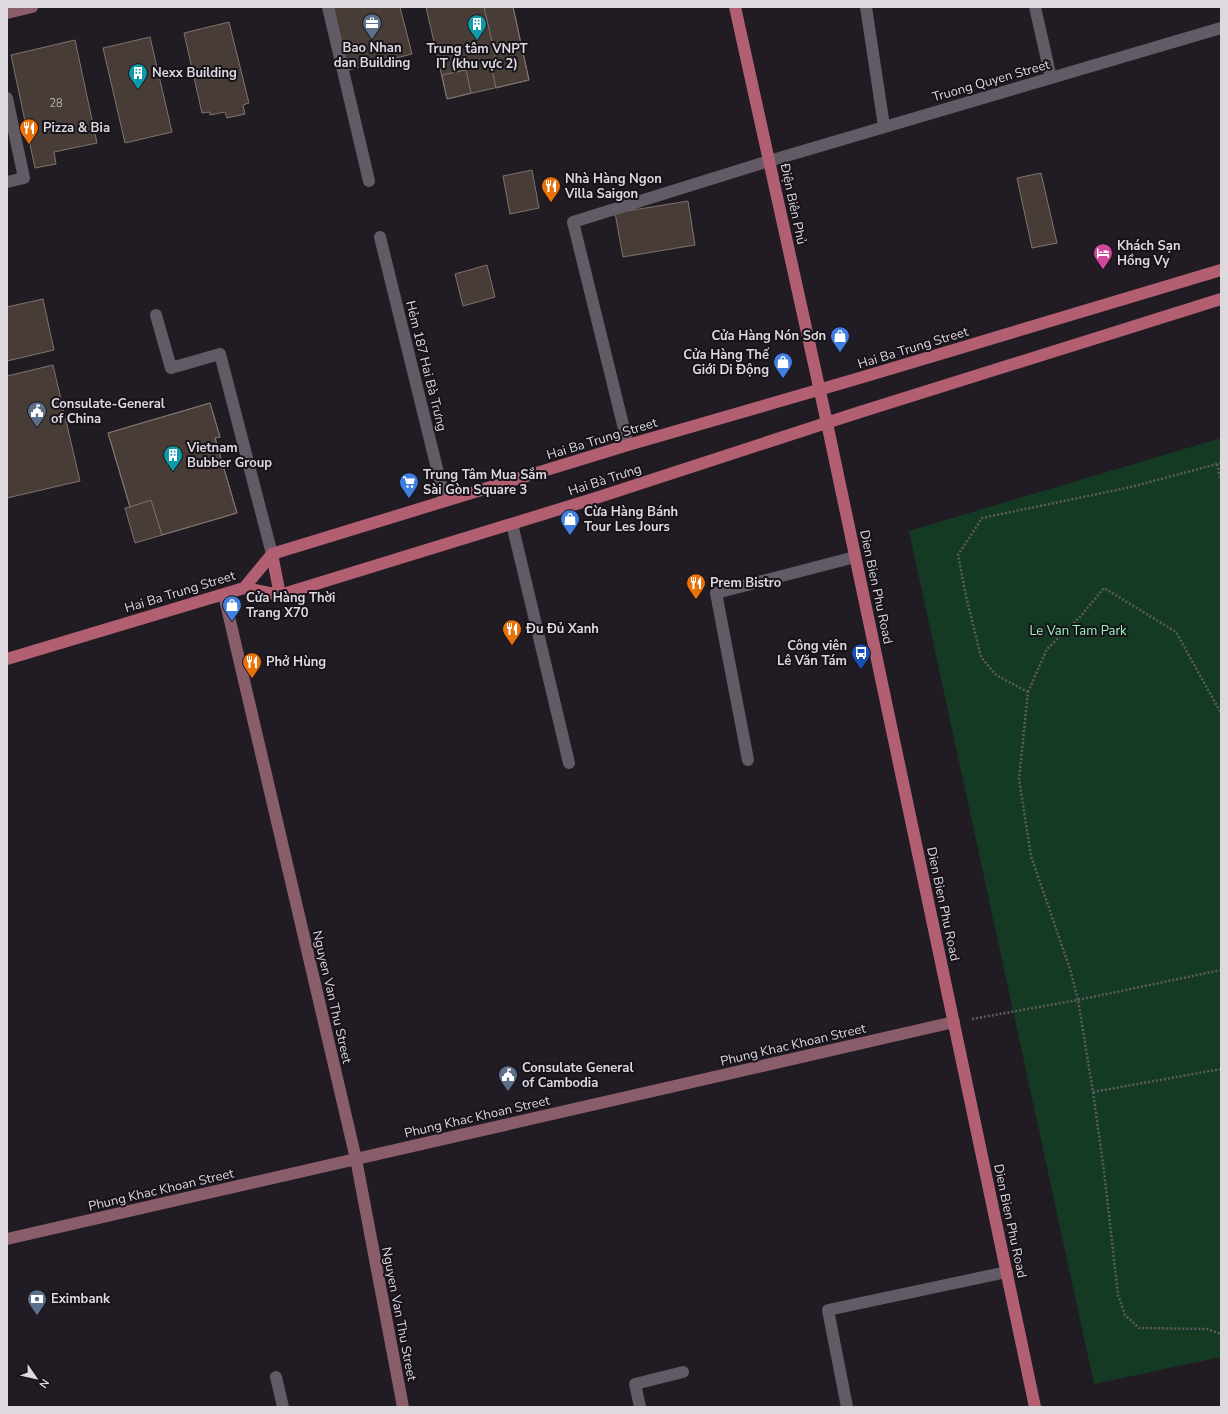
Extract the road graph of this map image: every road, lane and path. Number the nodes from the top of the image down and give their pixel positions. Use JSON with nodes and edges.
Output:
{"nodes":[{"id":1,"x":32,"y":7,"type":"edge"},
{"id":2,"x":328,"y":7,"type":"edge"},
{"id":3,"x":735,"y":7,"type":"edge"},
{"id":4,"x":866,"y":7,"type":"edge"},
{"id":5,"x":1035,"y":7,"type":"edge"},
{"id":6,"x":7,"y":13,"type":"edge"},
{"id":7,"x":1221,"y":28,"type":"edge"},
{"id":8,"x":1051,"y":78,"type":"junction"},
{"id":9,"x":7,"y":98,"type":"edge"},
{"id":10,"x":884,"y":126,"type":"junction"},
{"id":11,"x":769,"y":161,"type":"junction"},
{"id":12,"x":369,"y":181,"type":"dead end"},
{"id":13,"x":7,"y":182,"type":"edge"},
{"id":14,"x":380,"y":237,"type":"dead end"},
{"id":15,"x":1221,"y":270,"type":"edge"},
{"id":16,"x":1221,"y":299,"type":"edge"},
{"id":17,"x":156,"y":315,"type":"dead end"},
{"id":18,"x":819,"y":390,"type":"junction"},
{"id":19,"x":827,"y":423,"type":"junction"},
{"id":20,"x":628,"y":445,"type":"junction"},
{"id":21,"x":1221,"y":463,"type":"edge"},
{"id":22,"x":1217,"y":464,"type":"junction"},
{"id":23,"x":1221,"y":480,"type":"edge"},
{"id":24,"x":445,"y":501,"type":"junction"},
{"id":25,"x":512,"y":524,"type":"junction"},
{"id":26,"x":272,"y":554,"type":"junction"},
{"id":27,"x":855,"y":557,"type":"junction"},
{"id":28,"x":244,"y":588,"type":"junction"},
{"id":29,"x":224,"y":595,"type":"junction"},
{"id":30,"x":280,"y":595,"type":"junction"},
{"id":31,"x":7,"y":659,"type":"edge"},
{"id":32,"x":1028,"y":692,"type":"junction"},
{"id":33,"x":1221,"y":713,"type":"edge"},
{"id":34,"x":748,"y":760,"type":"dead end"},
{"id":35,"x":569,"y":763,"type":"dead end"},
{"id":36,"x":1221,"y":970,"type":"edge"},
{"id":37,"x":1078,"y":1000,"type":"junction"},
{"id":38,"x":954,"y":1022,"type":"junction"},
{"id":39,"x":1221,"y":1069,"type":"edge"},
{"id":40,"x":1093,"y":1092,"type":"junction"},
{"id":41,"x":356,"y":1159,"type":"junction"},
{"id":42,"x":7,"y":1239,"type":"edge"},
{"id":43,"x":1007,"y":1272,"type":"junction"},
{"id":44,"x":1221,"y":1334,"type":"edge"},
{"id":45,"x":683,"y":1372,"type":"dead end"},
{"id":46,"x":276,"y":1377,"type":"dead end"},
{"id":47,"x":283,"y":1407,"type":"edge"},
{"id":48,"x":403,"y":1407,"type":"edge"},
{"id":49,"x":640,"y":1407,"type":"edge"},
{"id":50,"x":847,"y":1407,"type":"edge"},
{"id":51,"x":1035,"y":1407,"type":"edge"}],
"edges":[{"from":1,"to":6,"type":"street"},
{"from":2,"to":12,"type":"street"},
{"from":3,"to":11,"type":"main road","name":"Điện Biên Phủ"},
{"from":4,"to":10,"type":"street"},
{"from":5,"to":8,"type":"street"},
{"from":7,"to":8,"type":"street","name":"Truong Quyen Street"},
{"from":8,"to":10,"type":"street","name":"Truong Quyen Street"},
{"from":9,"to":13,"type":"street"},
{"from":10,"to":11,"type":"street","name":"Truong Quyen Street"},
{"from":11,"to":18,"type":"main road","name":"Điện Biên Phủ"},
{"from":11,"to":20,"type":"street","name":"Truong Quyen Street"},
{"from":14,"to":24,"type":"street","name":"Hẻm 187 Hai Bà Trưng"},
{"from":15,"to":18,"type":"main road","name":"Hai Ba Trung Street"},
{"from":16,"to":19,"type":"main road","name":"Hai Bà Trưng"},
{"from":17,"to":26,"type":"street"},
{"from":18,"to":19,"type":"main road","name":"Dien Bien Phu Road"},
{"from":18,"to":20,"type":"main road","name":"Hai Ba Trung Street"},
{"from":19,"to":25,"type":"main road","name":"Hai Bà Trưng"},
{"from":19,"to":27,"type":"main road","name":"Dien Bien Phu Road"},
{"from":20,"to":24,"type":"main road","name":"Hai Ba Trung Street"},
{"from":21,"to":22,"type":"path"},
{"from":22,"to":23,"type":"path"},
{"from":22,"to":32,"type":"path"},
{"from":24,"to":26,"type":"main road","name":"Hai Ba Trung Street"},
{"from":25,"to":30,"type":"main road","name":"Hai Bà Trưng"},
{"from":25,"to":35,"type":"street"},
{"from":26,"to":28,"type":"main road","name":"Hai Ba Trung Street"},
{"from":26,"to":30,"type":"main road"},
{"from":27,"to":34,"type":"street"},
{"from":27,"to":38,"type":"main road","name":"Dien Bien Phu Road"},
{"from":28,"to":29,"type":"main road","name":"Hai Ba Trung Street"},
{"from":28,"to":30,"type":"main road","name":"Hai Bà Trưng"},
{"from":29,"to":31,"type":"main road","name":"Hai Ba Trung Street"},
{"from":29,"to":41,"type":"street","name":"Nguyen Van Thu Street"},
{"from":32,"to":33,"type":"path"},
{"from":32,"to":37,"type":"path"},
{"from":36,"to":37,"type":"path"},
{"from":37,"to":38,"type":"path"},
{"from":37,"to":40,"type":"path"},
{"from":38,"to":41,"type":"street","name":"Phung Khac Khoan Street"},
{"from":38,"to":43,"type":"main road","name":"Dien Bien Phu Road"},
{"from":39,"to":40,"type":"path"},
{"from":40,"to":44,"type":"path"},
{"from":41,"to":42,"type":"street","name":"Phung Khac Khoan Street"},
{"from":41,"to":48,"type":"street","name":"Nguyen Van Thu Street"},
{"from":43,"to":50,"type":"street"},
{"from":43,"to":51,"type":"main road","name":"Dien Bien Phu Road"},
{"from":45,"to":49,"type":"street"},
{"from":46,"to":47,"type":"street"}]}
